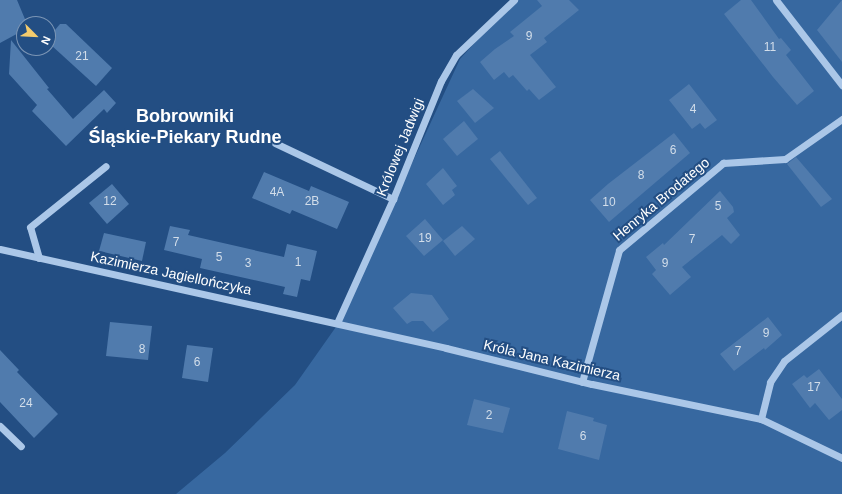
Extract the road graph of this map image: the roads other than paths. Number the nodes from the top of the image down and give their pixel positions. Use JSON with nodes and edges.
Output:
{"nodes":[{"id":1,"x":514,"y":0,"type":"edge"},
{"id":2,"x":776,"y":0,"type":"edge"},
{"id":3,"x":842,"y":85,"type":"edge"},
{"id":4,"x":842,"y":119,"type":"edge"},
{"id":5,"x":275,"y":143,"type":"dead end"},
{"id":6,"x":106,"y":166,"type":"dead end"},
{"id":7,"x":393,"y":199,"type":"junction"},
{"id":8,"x":0,"y":249,"type":"edge"},
{"id":9,"x":39,"y":258,"type":"junction"},
{"id":10,"x":842,"y":315,"type":"edge"},
{"id":11,"x":337,"y":323,"type":"junction"},
{"id":12,"x":582,"y":382,"type":"junction"},
{"id":13,"x":761,"y":419,"type":"junction"},
{"id":14,"x":0,"y":426,"type":"edge"},
{"id":15,"x":21,"y":446,"type":"dead end"},
{"id":16,"x":842,"y":458,"type":"edge"}],
"edges":[{"from":1,"to":7,"type":"street","name":"Królowej Jadwigi"},
{"from":2,"to":3,"type":"street"},
{"from":4,"to":12,"type":"street","name":"Henryka Brodatego"},
{"from":5,"to":7,"type":"street"},
{"from":6,"to":9,"type":"street"},
{"from":7,"to":11,"type":"street","name":"Królowej Jadwigi"},
{"from":8,"to":9,"type":"street","name":"Kazimierza Jagiellończyka"},
{"from":9,"to":11,"type":"street","name":"Kazimierza Jagiellończyka"},
{"from":10,"to":13,"type":"street"},
{"from":11,"to":12,"type":"street","name":"Króla Jana Kazimierza"},
{"from":12,"to":13,"type":"street","name":"Króla Jana Kazimierza"},
{"from":13,"to":16,"type":"street","name":"Króla Jana Kazimierza"},
{"from":14,"to":15,"type":"street"}]}
